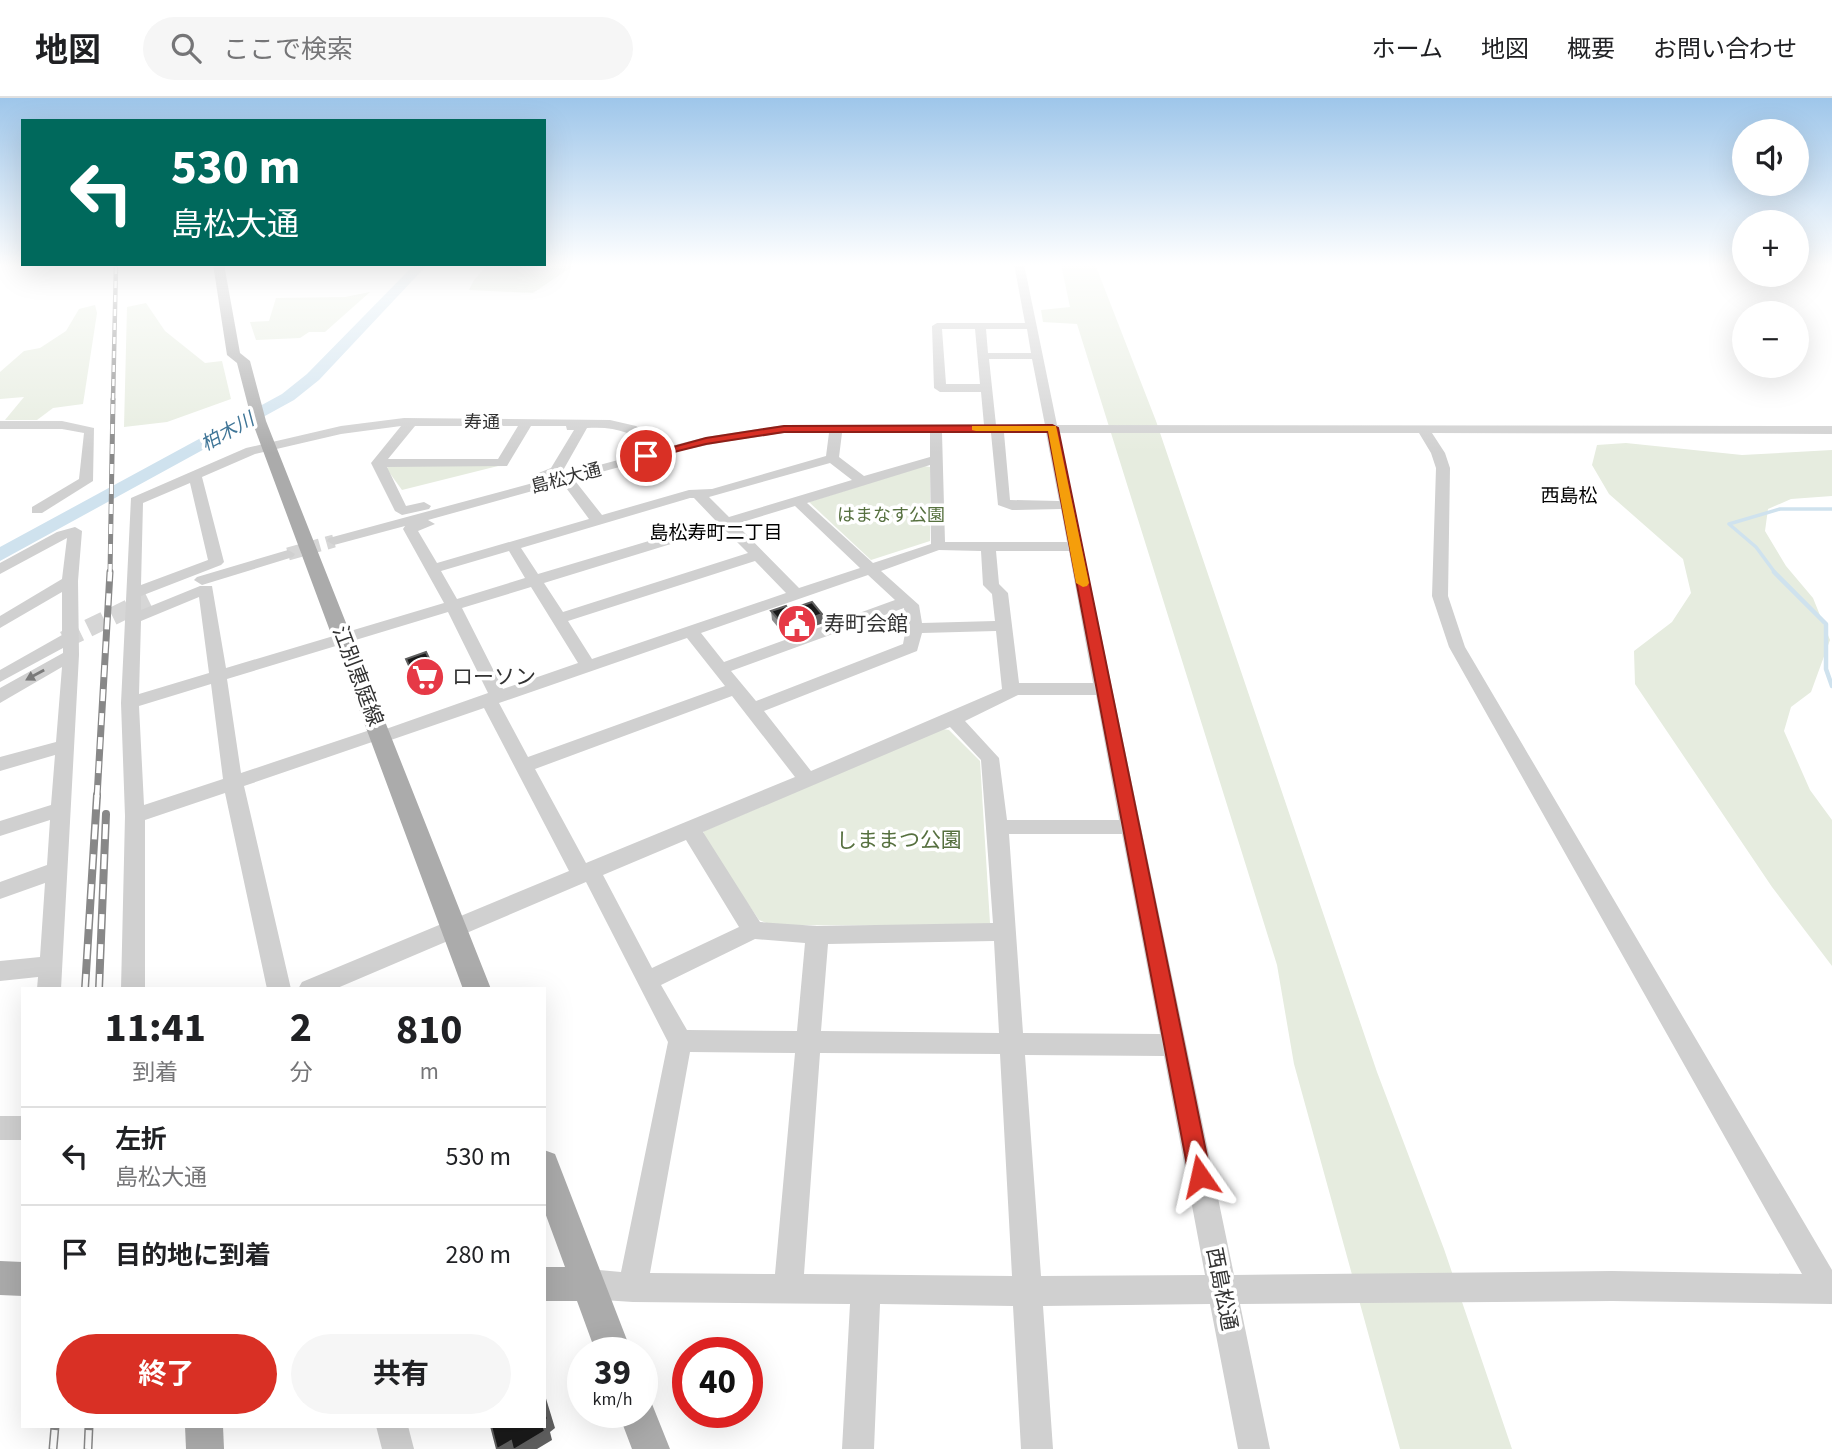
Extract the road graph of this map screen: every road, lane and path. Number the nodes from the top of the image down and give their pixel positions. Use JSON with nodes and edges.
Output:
{"nodes":[{"id":1,"x":229,"y":327,"type":"edge"},
{"id":2,"x":242,"y":327,"type":"edge"},
{"id":3,"x":937,"y":327,"type":"edge"},
{"id":4,"x":980,"y":327,"type":"edge"},
{"id":5,"x":1032,"y":327,"type":"edge"},
{"id":6,"x":984,"y":356,"type":"junction"},
{"id":7,"x":1038,"y":356,"type":"junction"},
{"id":8,"x":243,"y":361,"type":"junction"},
{"id":9,"x":986,"y":388,"type":"junction"},
{"id":10,"x":409,"y":424,"type":"junction"},
{"id":11,"x":526,"y":424,"type":"junction"},
{"id":12,"x":0,"y":425,"type":"edge"},
{"id":13,"x":583,"y":425,"type":"junction"},
{"id":14,"x":836,"y":428,"type":"junction"},
{"id":15,"x":936,"y":428,"type":"junction"},
{"id":16,"x":994,"y":428,"type":"junction"},
{"id":17,"x":1052,"y":428,"type":"junction"},
{"id":18,"x":1423,"y":429,"type":"junction"},
{"id":19,"x":1832,"y":430,"type":"edge"},
{"id":20,"x":269,"y":444,"type":"junction"},
{"id":21,"x":664,"y":451,"type":"junction"},
{"id":22,"x":832,"y":458,"type":"junction"},
{"id":23,"x":936,"y":458,"type":"junction"},
{"id":24,"x":377,"y":463,"type":"junction"},
{"id":25,"x":195,"y":476,"type":"junction"},
{"id":26,"x":862,"y":481,"type":"junction"},
{"id":27,"x":571,"y":485,"type":"junction"},
{"id":28,"x":697,"y":493,"type":"junction"},
{"id":29,"x":797,"y":501,"type":"junction"},
{"id":30,"x":1067,"y":505,"type":"junction"},
{"id":31,"x":37,"y":510,"type":"dead end"},
{"id":32,"x":598,"y":520,"type":"junction"},
{"id":33,"x":726,"y":523,"type":"junction"},
{"id":34,"x":334,"y":541,"type":"tunnel mouth"},
{"id":35,"x":512,"y":545,"type":"junction"},
{"id":36,"x":939,"y":546,"type":"junction"},
{"id":37,"x":988,"y":546,"type":"junction"},
{"id":38,"x":1076,"y":547,"type":"junction"},
{"id":39,"x":288,"y":554,"type":"tunnel mouth"},
{"id":40,"x":757,"y":555,"type":"junction"},
{"id":41,"x":869,"y":568,"type":"junction"},
{"id":42,"x":0,"y":569,"type":"edge"},
{"id":43,"x":432,"y":569,"type":"junction"},
{"id":44,"x":533,"y":580,"type":"junction"},
{"id":45,"x":71,"y":582,"type":"junction"},
{"id":46,"x":796,"y":593,"type":"junction"},
{"id":47,"x":141,"y":596,"type":"junction"},
{"id":48,"x":906,"y":602,"type":"junction"},
{"id":49,"x":453,"y":605,"type":"junction"},
{"id":50,"x":132,"y":619,"type":"junction"},
{"id":51,"x":559,"y":619,"type":"junction"},
{"id":52,"x":0,"y":623,"type":"edge"},
{"id":53,"x":1005,"y":626,"type":"junction"},
{"id":54,"x":914,"y":628,"type":"junction"},
{"id":55,"x":690,"y":630,"type":"junction"},
{"id":56,"x":342,"y":638,"type":"junction"},
{"id":57,"x":67,"y":647,"type":"junction"},
{"id":58,"x":588,"y":665,"type":"junction"},
{"id":59,"x":720,"y":668,"type":"junction"},
{"id":60,"x":218,"y":676,"type":"junction"},
{"id":61,"x":0,"y":677,"type":"edge"},
{"id":62,"x":736,"y":688,"type":"junction"},
{"id":63,"x":1103,"y":689,"type":"junction"},
{"id":64,"x":1010,"y":693,"type":"junction"},
{"id":65,"x":493,"y":697,"type":"junction"},
{"id":66,"x":0,"y":698,"type":"edge"},
{"id":67,"x":130,"y":703,"type":"junction"},
{"id":68,"x":753,"y":709,"type":"junction"},
{"id":69,"x":953,"y":719,"type":"junction"},
{"id":70,"x":381,"y":735,"type":"junction"},
{"id":71,"x":65,"y":746,"type":"junction"},
{"id":72,"x":0,"y":764,"type":"edge"},
{"id":73,"x":524,"y":766,"type":"junction"},
{"id":74,"x":807,"y":779,"type":"junction"},
{"id":75,"x":233,"y":783,"type":"junction"},
{"id":76,"x":61,"y":809,"type":"junction"},
{"id":77,"x":135,"y":816,"type":"junction"},
{"id":78,"x":998,"y":827,"type":"junction"},
{"id":79,"x":1132,"y":827,"type":"junction"},
{"id":80,"x":0,"y":828,"type":"edge"},
{"id":81,"x":690,"y":829,"type":"junction"},
{"id":82,"x":56,"y":870,"type":"junction"},
{"id":83,"x":585,"y":872,"type":"junction"},
{"id":84,"x":0,"y":891,"type":"edge"},
{"id":85,"x":453,"y":929,"type":"junction"},
{"id":86,"x":753,"y":930,"type":"junction"},
{"id":87,"x":1004,"y":932,"type":"junction"},
{"id":88,"x":817,"y":935,"type":"junction"},
{"id":89,"x":0,"y":971,"type":"edge"},
{"id":90,"x":50,"y":977,"type":"edge"},
{"id":91,"x":646,"y":981,"type":"junction"},
{"id":92,"x":133,"y":987,"type":"edge"},
{"id":93,"x":279,"y":987,"type":"edge"},
{"id":94,"x":315,"y":987,"type":"edge"},
{"id":95,"x":476,"y":987,"type":"edge"},
{"id":96,"x":680,"y":1041,"type":"junction"},
{"id":97,"x":808,"y":1042,"type":"junction"},
{"id":98,"x":1013,"y":1044,"type":"junction"},
{"id":99,"x":1173,"y":1045,"type":"junction"},
{"id":100,"x":0,"y":1128,"type":"edge"},
{"id":101,"x":21,"y":1128,"type":"edge"},
{"id":102,"x":546,"y":1170,"type":"edge"},
{"id":103,"x":0,"y":1278,"type":"edge"},
{"id":104,"x":21,"y":1279,"type":"edge"},
{"id":105,"x":546,"y":1284,"type":"edge"},
{"id":106,"x":588,"y":1284,"type":"junction"},
{"id":107,"x":633,"y":1287,"type":"junction"},
{"id":108,"x":788,"y":1289,"type":"junction"},
{"id":109,"x":866,"y":1289,"type":"junction"},
{"id":110,"x":1223,"y":1289,"type":"junction"},
{"id":111,"x":1830,"y":1289,"type":"edge"},
{"id":112,"x":1027,"y":1291,"type":"junction"},
{"id":113,"x":608,"y":1337,"type":"edge"},
{"id":114,"x":204,"y":1428,"type":"edge"},
{"id":115,"x":393,"y":1428,"type":"edge"},
{"id":116,"x":643,"y":1428,"type":"edge"},
{"id":117,"x":205,"y":1449,"type":"edge"},
{"id":118,"x":398,"y":1449,"type":"edge"},
{"id":119,"x":651,"y":1449,"type":"edge"},
{"id":120,"x":858,"y":1449,"type":"edge"},
{"id":121,"x":1037,"y":1449,"type":"edge"},
{"id":122,"x":1254,"y":1449,"type":"edge"}],
"edges":[{"from":1,"to":8,"type":"main road","name":"江別恵庭線"},
{"from":2,"to":8,"type":"main road","name":"江別恵庭線"},
{"from":3,"to":9,"type":"street"},
{"from":4,"to":6,"type":"street"},
{"from":5,"to":7,"type":"street"},
{"from":6,"to":7,"type":"street"},
{"from":6,"to":9,"type":"street"},
{"from":7,"to":17,"type":"street"},
{"from":8,"to":20,"type":"main road","name":"江別恵庭線"},
{"from":9,"to":16,"type":"street"},
{"from":10,"to":11,"type":"street","name":"寿通"},
{"from":10,"to":20,"type":"street","name":"寿通"},
{"from":10,"to":24,"type":"street"},
{"from":11,"to":13,"type":"street","name":"寿通"},
{"from":11,"to":24,"type":"street"},
{"from":12,"to":31,"type":"street"},
{"from":13,"to":21,"type":"street","name":"寿通"},
{"from":13,"to":24,"type":"street"},
{"from":14,"to":15,"type":"street","name":"島松大通"},
{"from":14,"to":21,"type":"street","name":"島松大通"},
{"from":14,"to":22,"type":"street"},
{"from":15,"to":16,"type":"street","name":"島松大通"},
{"from":15,"to":23,"type":"street"},
{"from":16,"to":17,"type":"street","name":"島松大通"},
{"from":16,"to":30,"type":"street"},
{"from":17,"to":18,"type":"street","name":"島松大通"},
{"from":17,"to":30,"type":"street","name":"西島松通"},
{"from":18,"to":19,"type":"street","name":"島松大通"},
{"from":18,"to":111,"type":"street"},
{"from":20,"to":25,"type":"street","name":"寿通"},
{"from":20,"to":56,"type":"main road","name":"江別恵庭線"},
{"from":21,"to":27,"type":"street"},
{"from":21,"to":34,"type":"street","name":"島松大通"},
{"from":22,"to":26,"type":"street"},
{"from":22,"to":28,"type":"street"},
{"from":23,"to":26,"type":"street"},
{"from":23,"to":36,"type":"street"},
{"from":25,"to":47,"type":"street","name":"寿通"},
{"from":25,"to":47,"type":"street"},
{"from":26,"to":29,"type":"street"},
{"from":27,"to":32,"type":"street"},
{"from":27,"to":43,"type":"street"},
{"from":28,"to":32,"type":"street"},
{"from":28,"to":33,"type":"street"},
{"from":29,"to":33,"type":"street"},
{"from":29,"to":41,"type":"street"},
{"from":30,"to":38,"type":"street","name":"西島松通"},
{"from":32,"to":35,"type":"street"},
{"from":33,"to":40,"type":"street"},
{"from":33,"to":44,"type":"street"},
{"from":35,"to":43,"type":"street"},
{"from":35,"to":44,"type":"street"},
{"from":36,"to":37,"type":"street"},
{"from":36,"to":41,"type":"street"},
{"from":37,"to":38,"type":"street"},
{"from":37,"to":53,"type":"street"},
{"from":38,"to":63,"type":"street","name":"西島松通"},
{"from":39,"to":47,"type":"street"},
{"from":40,"to":46,"type":"street"},
{"from":40,"to":51,"type":"street"},
{"from":41,"to":46,"type":"street"},
{"from":41,"to":48,"type":"street"},
{"from":42,"to":45,"type":"street"},
{"from":43,"to":49,"type":"street"},
{"from":44,"to":49,"type":"street"},
{"from":44,"to":51,"type":"street"},
{"from":45,"to":52,"type":"street"},
{"from":45,"to":57,"type":"street"},
{"from":46,"to":55,"type":"street"},
{"from":47,"to":50,"type":"street"},
{"from":48,"to":54,"type":"street"},
{"from":48,"to":59,"type":"street"},
{"from":49,"to":56,"type":"street"},
{"from":49,"to":65,"type":"street"},
{"from":50,"to":60,"type":"street"},
{"from":50,"to":67,"type":"street"},
{"from":51,"to":58,"type":"street"},
{"from":53,"to":54,"type":"street"},
{"from":53,"to":64,"type":"street"},
{"from":54,"to":68,"type":"street"},
{"from":55,"to":58,"type":"street"},
{"from":55,"to":59,"type":"street"},
{"from":56,"to":60,"type":"street"},
{"from":56,"to":70,"type":"main road","name":"江別恵庭線"},
{"from":57,"to":61,"type":"street"},
{"from":57,"to":66,"type":"street","one_way":true},
{"from":57,"to":71,"type":"street"},
{"from":58,"to":65,"type":"street"},
{"from":59,"to":62,"type":"street"},
{"from":60,"to":67,"type":"street"},
{"from":60,"to":75,"type":"street"},
{"from":62,"to":68,"type":"street"},
{"from":62,"to":73,"type":"street"},
{"from":63,"to":64,"type":"street"},
{"from":63,"to":79,"type":"street","name":"西島松通"},
{"from":64,"to":69,"type":"street"},
{"from":65,"to":70,"type":"street"},
{"from":65,"to":73,"type":"street"},
{"from":67,"to":77,"type":"street"},
{"from":68,"to":74,"type":"street"},
{"from":69,"to":74,"type":"street"},
{"from":69,"to":78,"type":"street"},
{"from":70,"to":75,"type":"street"},
{"from":70,"to":85,"type":"main road","name":"江別恵庭線"},
{"from":71,"to":72,"type":"street"},
{"from":71,"to":76,"type":"street"},
{"from":73,"to":83,"type":"street"},
{"from":74,"to":81,"type":"street"},
{"from":75,"to":77,"type":"street"},
{"from":75,"to":93,"type":"street"},
{"from":76,"to":80,"type":"street"},
{"from":76,"to":82,"type":"street"},
{"from":77,"to":92,"type":"street"},
{"from":78,"to":79,"type":"street"},
{"from":78,"to":87,"type":"street"},
{"from":79,"to":99,"type":"street","name":"西島松通"},
{"from":81,"to":83,"type":"street"},
{"from":81,"to":86,"type":"street"},
{"from":82,"to":84,"type":"street"},
{"from":82,"to":90,"type":"street"},
{"from":83,"to":85,"type":"street"},
{"from":83,"to":91,"type":"street"},
{"from":85,"to":94,"type":"street"},
{"from":85,"to":95,"type":"main road","name":"江別恵庭線"},
{"from":86,"to":88,"type":"street"},
{"from":86,"to":91,"type":"street"},
{"from":87,"to":88,"type":"street"},
{"from":87,"to":98,"type":"street"},
{"from":88,"to":97,"type":"street"},
{"from":89,"to":90,"type":"street"},
{"from":91,"to":96,"type":"street"},
{"from":96,"to":97,"type":"street"},
{"from":96,"to":107,"type":"street"},
{"from":97,"to":98,"type":"street"},
{"from":97,"to":108,"type":"street"},
{"from":98,"to":99,"type":"street"},
{"from":98,"to":112,"type":"street"},
{"from":99,"to":110,"type":"street","name":"西島松通"},
{"from":100,"to":101,"type":"street"},
{"from":102,"to":106,"type":"main road"},
{"from":103,"to":104,"type":"main road"},
{"from":105,"to":106,"type":"main road"},
{"from":106,"to":107,"type":"street"},
{"from":106,"to":113,"type":"main road"},
{"from":107,"to":108,"type":"street"},
{"from":108,"to":109,"type":"street"},
{"from":109,"to":112,"type":"street"},
{"from":109,"to":120,"type":"street"},
{"from":110,"to":111,"type":"street"},
{"from":110,"to":112,"type":"street"},
{"from":110,"to":122,"type":"street","name":"西島松通"},
{"from":112,"to":121,"type":"street"},
{"from":114,"to":117,"type":"main road"},
{"from":115,"to":118,"type":"street"},
{"from":116,"to":119,"type":"main road"}]}
